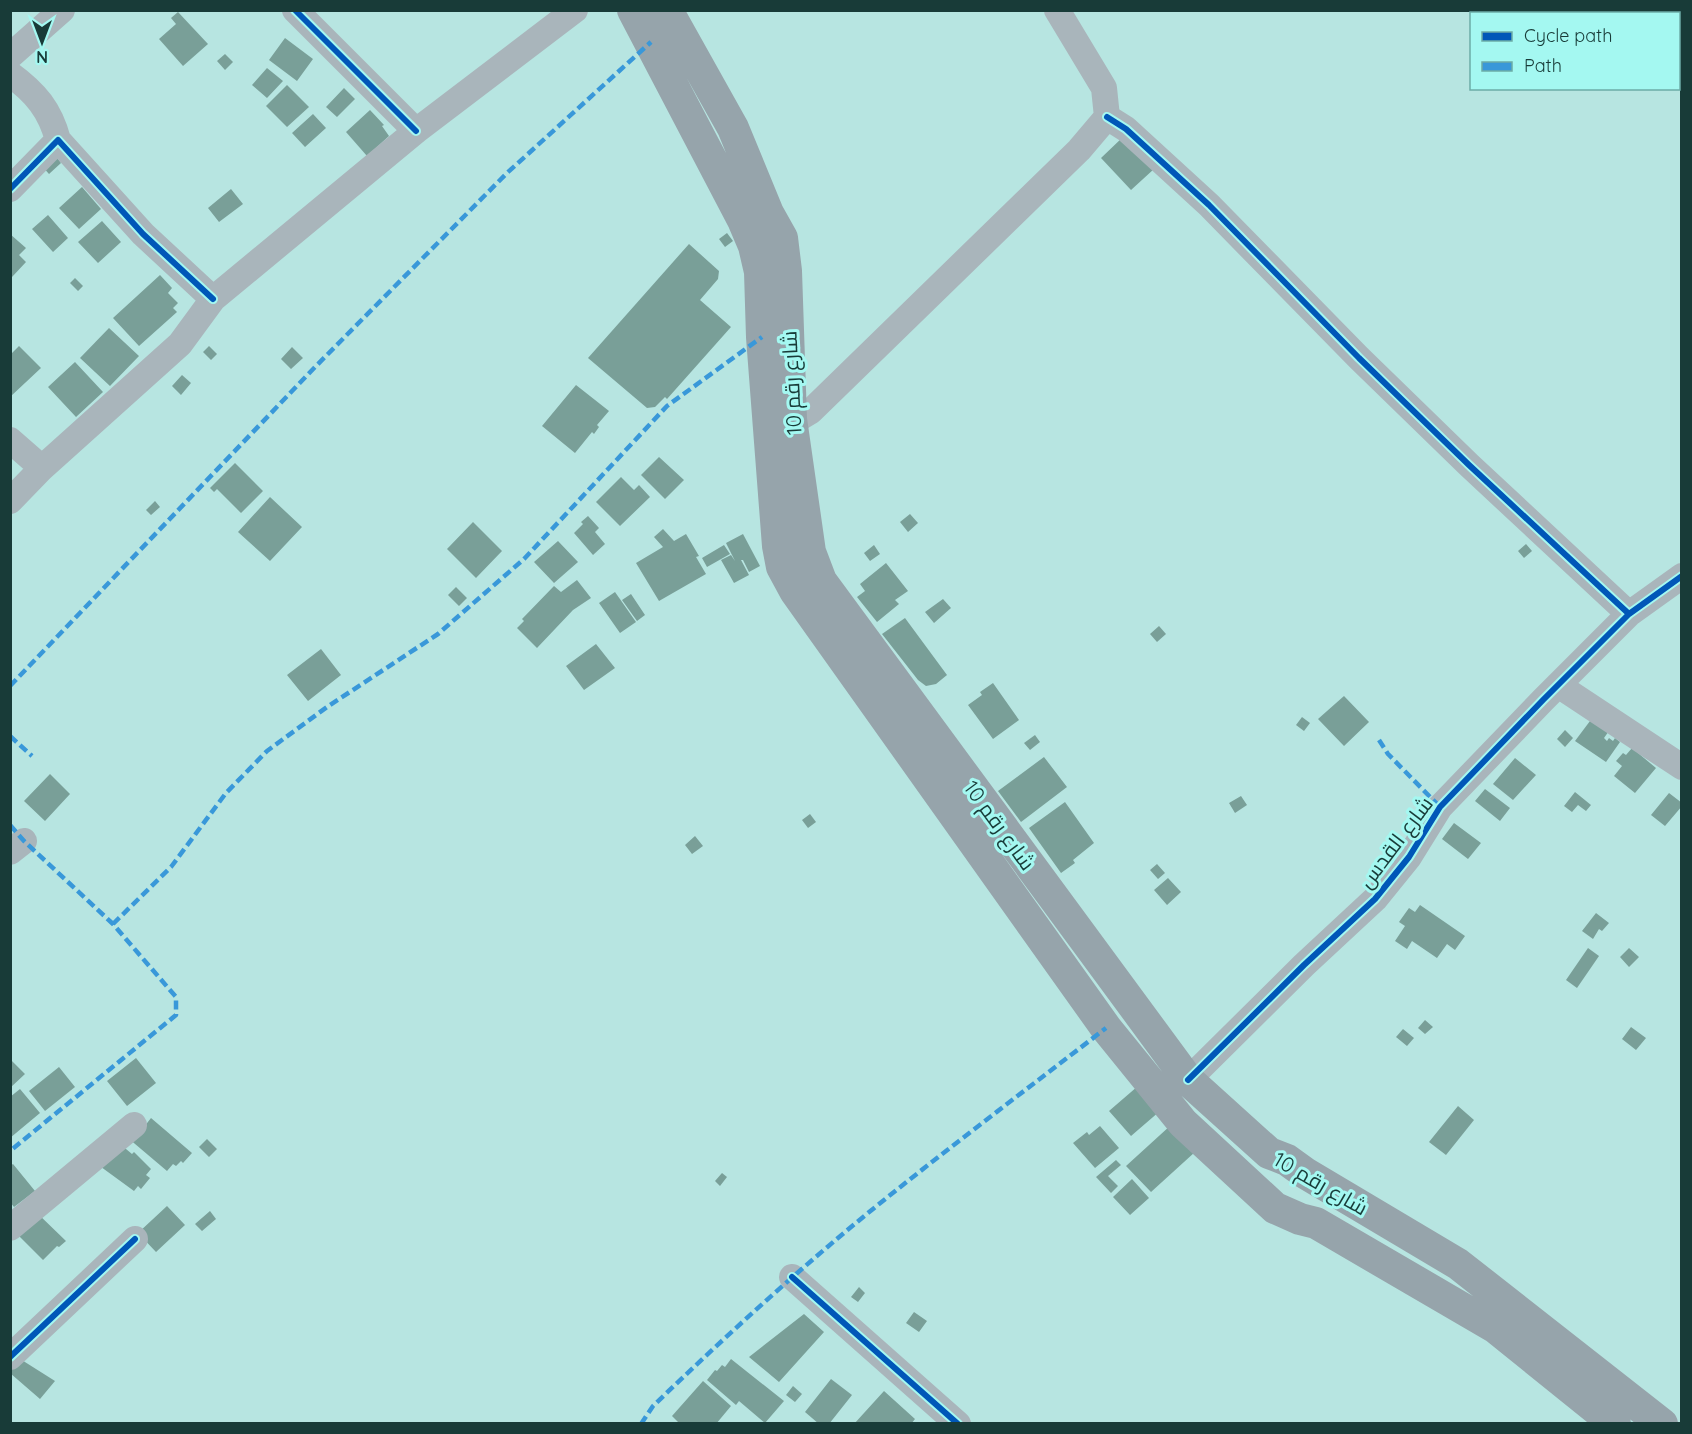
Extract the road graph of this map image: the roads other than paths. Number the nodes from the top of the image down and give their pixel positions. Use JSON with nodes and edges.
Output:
{"nodes":[{"id":1,"x":62,"y":10,"type":"edge"},
{"id":2,"x":295,"y":10,"type":"edge"},
{"id":3,"x":575,"y":10,"type":"edge"},
{"id":4,"x":633,"y":10,"type":"edge"},
{"id":5,"x":667,"y":10,"type":"edge"},
{"id":6,"x":1057,"y":10,"type":"edge"},
{"id":7,"x":10,"y":56,"type":"edge"},
{"id":8,"x":10,"y":74,"type":"edge"},
{"id":9,"x":1107,"y":117,"type":"junction"},
{"id":10,"x":416,"y":131,"type":"junction"},
{"id":11,"x":58,"y":140,"type":"junction"},
{"id":12,"x":10,"y":189,"type":"edge"},
{"id":13,"x":213,"y":299,"type":"junction"},
{"id":14,"x":791,"y":419,"type":"junction"},
{"id":15,"x":10,"y":440,"type":"edge"},
{"id":16,"x":42,"y":468,"type":"junction"},
{"id":17,"x":10,"y":501,"type":"edge"},
{"id":18,"x":1682,"y":576,"type":"edge"},
{"id":19,"x":1629,"y":614,"type":"junction"},
{"id":20,"x":1558,"y":685,"type":"junction"},
{"id":21,"x":1682,"y":768,"type":"edge"},
{"id":22,"x":1188,"y":1080,"type":"junction"},
{"id":23,"x":134,"y":1125,"type":"dead end"},
{"id":24,"x":10,"y":1228,"type":"edge"},
{"id":25,"x":135,"y":1239,"type":"dead end"},
{"id":26,"x":792,"y":1277,"type":"dead end"},
{"id":27,"x":10,"y":1357,"type":"edge"},
{"id":28,"x":958,"y":1424,"type":"edge"},
{"id":29,"x":1615,"y":1424,"type":"edge"},
{"id":30,"x":1662,"y":1424,"type":"edge"}],
"edges":[{"from":1,"to":7,"type":"street"},
{"from":2,"to":10,"type":"street"},
{"from":3,"to":10,"type":"street"},
{"from":4,"to":29,"type":"main road","name":"شارع رقم 10"},
{"from":5,"to":14,"type":"main road","name":"شارع رقم 10"},
{"from":6,"to":9,"type":"street"},
{"from":8,"to":11,"type":"street"},
{"from":9,"to":14,"type":"street"},
{"from":9,"to":19,"type":"street"},
{"from":10,"to":13,"type":"street"},
{"from":11,"to":12,"type":"street"},
{"from":11,"to":13,"type":"street"},
{"from":13,"to":16,"type":"street"},
{"from":14,"to":22,"type":"main road","name":"شارع رقم 10"},
{"from":15,"to":16,"type":"street"},
{"from":16,"to":17,"type":"street"},
{"from":18,"to":19,"type":"street","name":"شارع القدس"},
{"from":19,"to":20,"type":"street","name":"شارع القدس"},
{"from":20,"to":21,"type":"street"},
{"from":20,"to":22,"type":"street","name":"شارع القدس"},
{"from":22,"to":30,"type":"main road","name":"شارع رقم 10"},
{"from":23,"to":24,"type":"street"},
{"from":25,"to":27,"type":"street"},
{"from":26,"to":28,"type":"street"}]}
